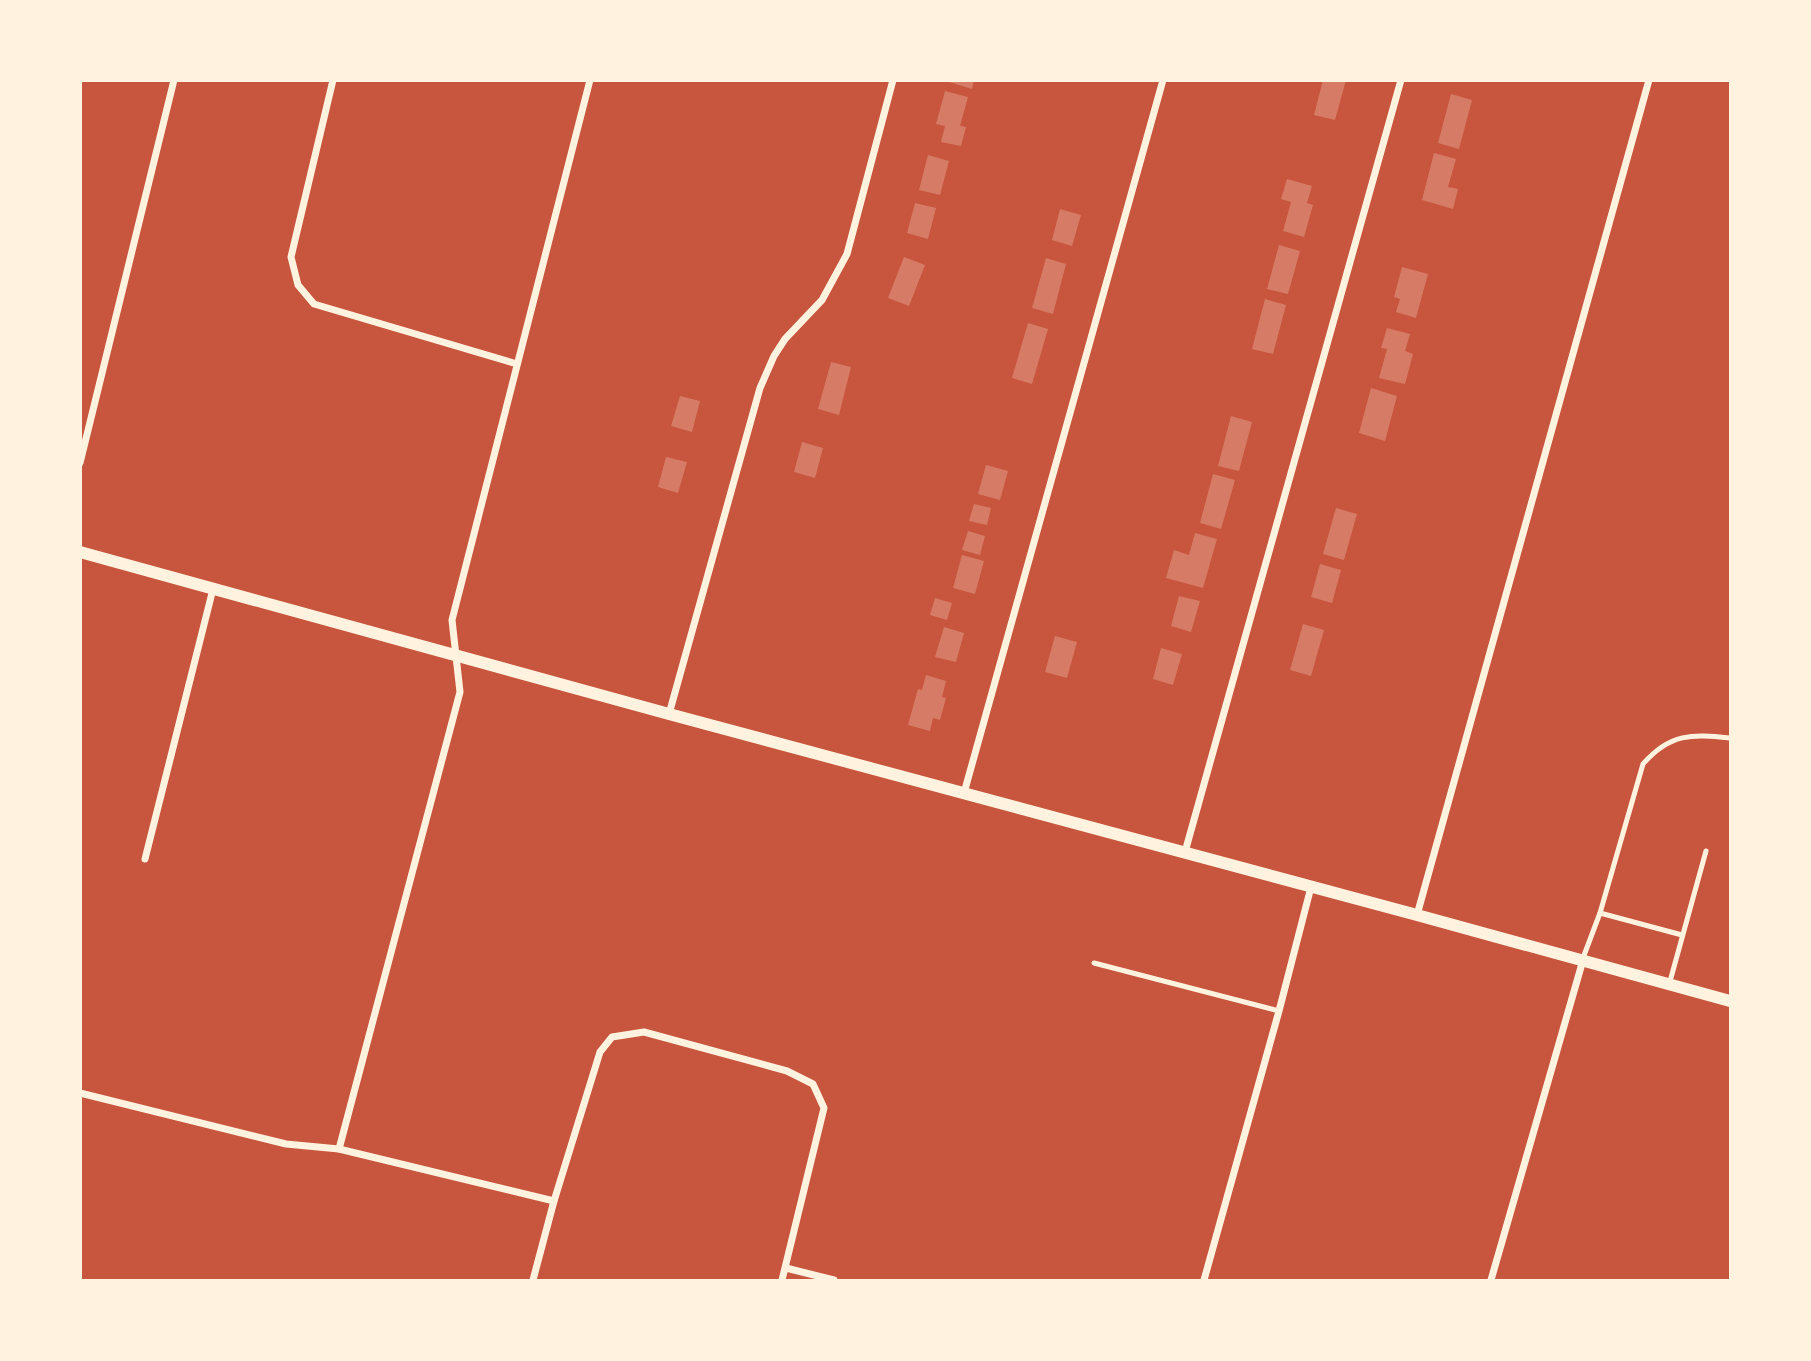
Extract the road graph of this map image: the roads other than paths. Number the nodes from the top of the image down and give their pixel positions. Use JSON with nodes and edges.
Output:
{"nodes":[{"id":1,"x":174,"y":80,"type":"edge"},
{"id":2,"x":333,"y":80,"type":"edge"},
{"id":3,"x":590,"y":80,"type":"edge"},
{"id":4,"x":893,"y":80,"type":"edge"},
{"id":5,"x":1163,"y":80,"type":"edge"},
{"id":6,"x":1401,"y":80,"type":"edge"},
{"id":7,"x":1649,"y":80,"type":"edge"},
{"id":8,"x":517,"y":364,"type":"junction"},
{"id":9,"x":80,"y":463,"type":"edge"},
{"id":10,"x":80,"y":552,"type":"edge"},
{"id":11,"x":213,"y":589,"type":"junction"},
{"id":12,"x":455,"y":656,"type":"junction"},
{"id":13,"x":669,"y":714,"type":"junction"},
{"id":14,"x":1731,"y":738,"type":"edge"},
{"id":15,"x":964,"y":793,"type":"junction"},
{"id":16,"x":1706,"y":850,"type":"dead end"},
{"id":17,"x":1185,"y":852,"type":"junction"},
{"id":18,"x":145,"y":859,"type":"dead end"},
{"id":19,"x":1311,"y":887,"type":"junction"},
{"id":20,"x":1600,"y":914,"type":"junction"},
{"id":21,"x":1418,"y":915,"type":"junction"},
{"id":22,"x":1682,"y":935,"type":"junction"},
{"id":23,"x":1583,"y":960,"type":"junction"},
{"id":24,"x":1094,"y":962,"type":"dead end"},
{"id":25,"x":1669,"y":985,"type":"junction"},
{"id":26,"x":1731,"y":1001,"type":"edge"},
{"id":27,"x":1279,"y":1011,"type":"junction"},
{"id":28,"x":80,"y":1093,"type":"edge"},
{"id":29,"x":339,"y":1149,"type":"junction"},
{"id":30,"x":554,"y":1201,"type":"junction"},
{"id":31,"x":786,"y":1268,"type":"junction"},
{"id":32,"x":533,"y":1280,"type":"edge"},
{"id":33,"x":782,"y":1280,"type":"edge"},
{"id":34,"x":834,"y":1280,"type":"edge"},
{"id":35,"x":1204,"y":1280,"type":"edge"},
{"id":36,"x":1491,"y":1280,"type":"edge"}],
"edges":[{"from":1,"to":9,"type":"street"},
{"from":2,"to":8,"type":"street"},
{"from":3,"to":8,"type":"street"},
{"from":4,"to":13,"type":"street"},
{"from":5,"to":15,"type":"street"},
{"from":6,"to":17,"type":"street"},
{"from":7,"to":21,"type":"street"},
{"from":8,"to":12,"type":"street"},
{"from":10,"to":11,"type":"street"},
{"from":11,"to":12,"type":"street"},
{"from":11,"to":18,"type":"street"},
{"from":12,"to":13,"type":"street"},
{"from":12,"to":29,"type":"street"},
{"from":13,"to":15,"type":"street"},
{"from":14,"to":20,"type":"lane"},
{"from":15,"to":17,"type":"street"},
{"from":16,"to":22,"type":"lane"},
{"from":17,"to":19,"type":"street"},
{"from":19,"to":21,"type":"street"},
{"from":19,"to":27,"type":"street"},
{"from":20,"to":22,"type":"lane"},
{"from":20,"to":23,"type":"lane"},
{"from":21,"to":23,"type":"street"},
{"from":22,"to":25,"type":"lane"},
{"from":23,"to":25,"type":"street"},
{"from":23,"to":36,"type":"street"},
{"from":24,"to":27,"type":"lane"},
{"from":25,"to":26,"type":"street"},
{"from":27,"to":35,"type":"street"},
{"from":28,"to":29,"type":"street"},
{"from":29,"to":30,"type":"street"},
{"from":30,"to":31,"type":"street"},
{"from":30,"to":32,"type":"street"},
{"from":31,"to":33,"type":"street"},
{"from":31,"to":34,"type":"street"}]}
